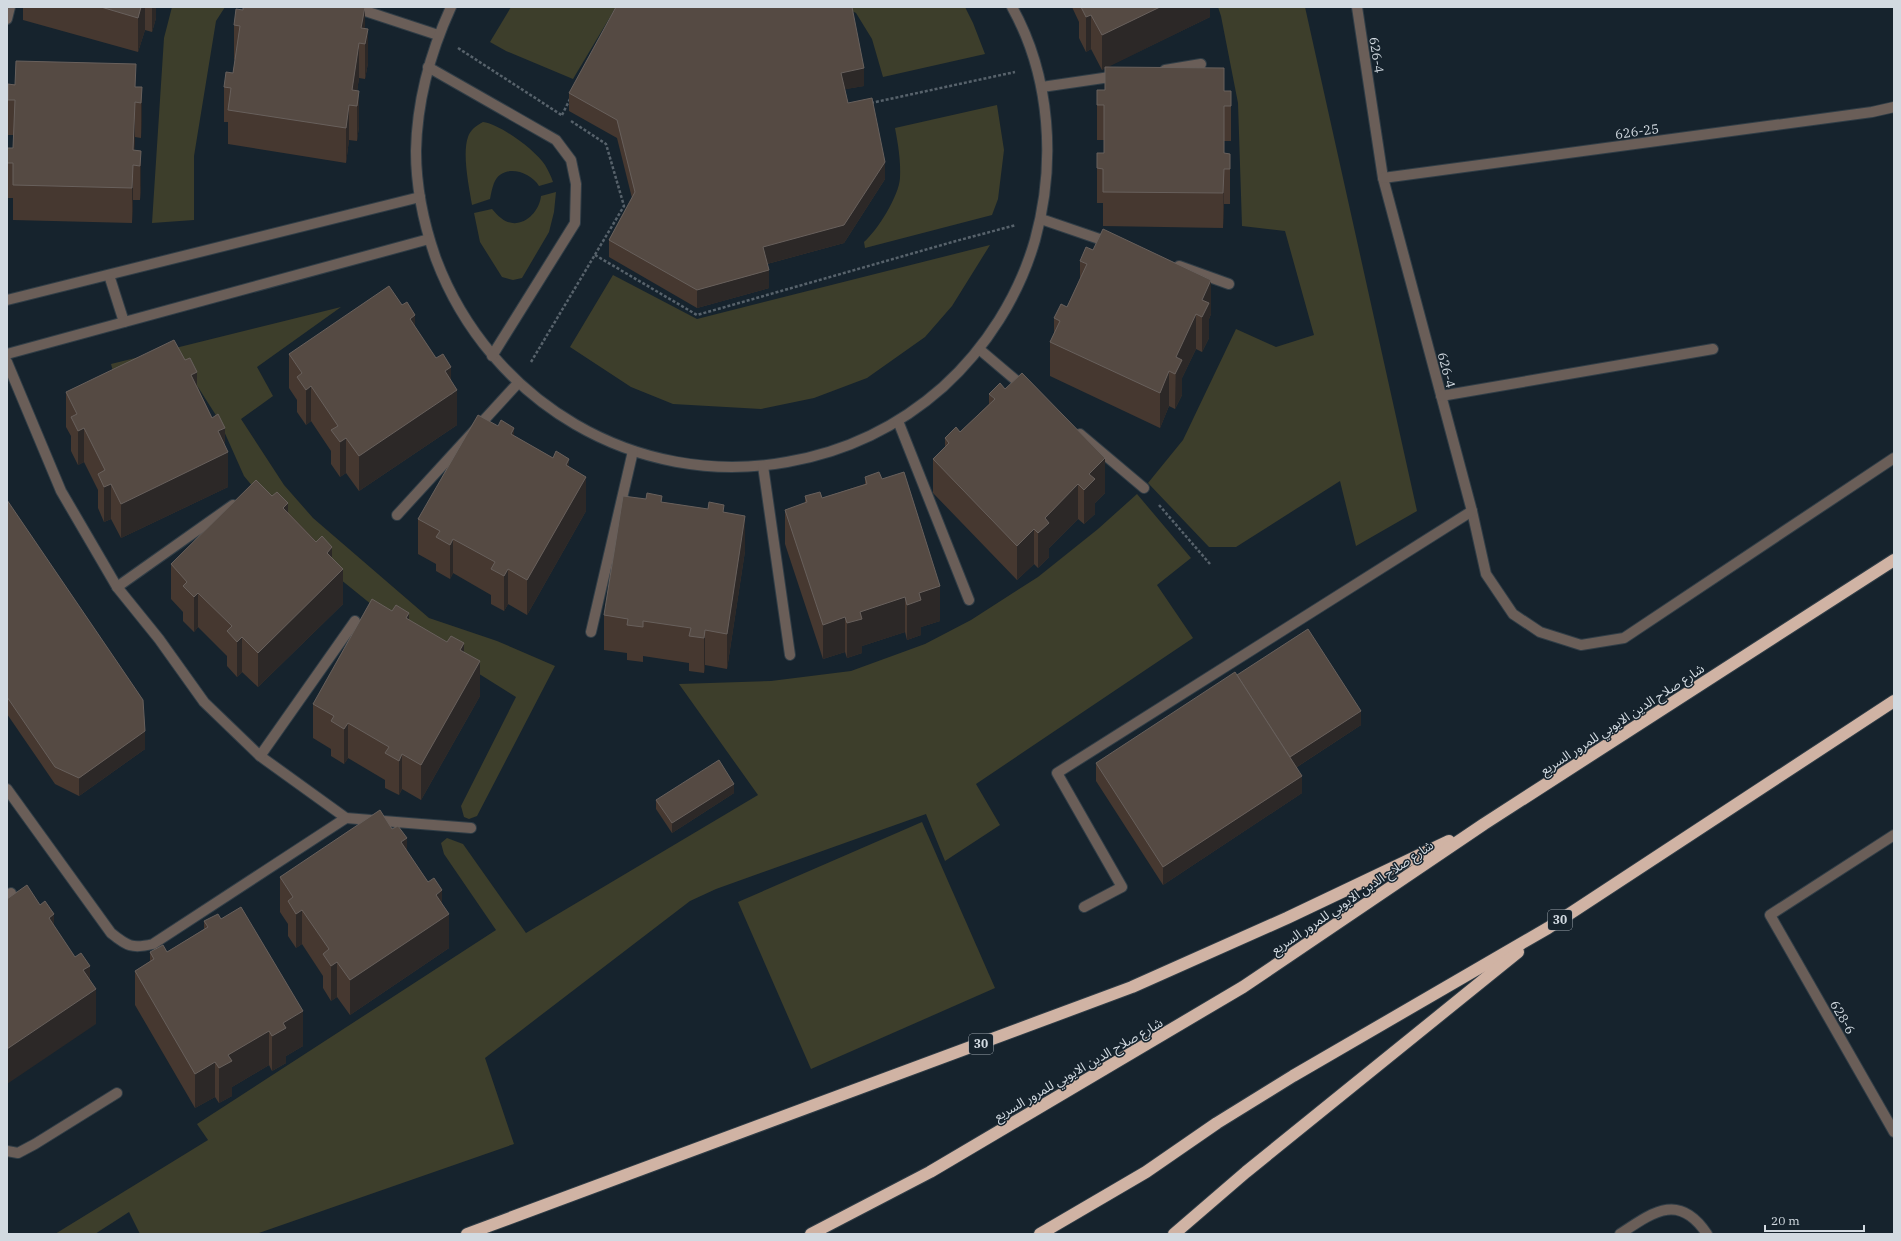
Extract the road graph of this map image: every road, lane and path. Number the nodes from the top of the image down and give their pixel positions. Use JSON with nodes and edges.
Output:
{"nodes":[{"id":1,"x":10,"y":7,"type":"edge"},
{"id":2,"x":353,"y":7,"type":"edge"},
{"id":3,"x":451,"y":7,"type":"edge"},
{"id":4,"x":1012,"y":7,"type":"edge"},
{"id":5,"x":1357,"y":7,"type":"edge"},
{"id":6,"x":7,"y":19,"type":"edge"},
{"id":7,"x":438,"y":35,"type":"junction"},
{"id":8,"x":1201,"y":64,"type":"dead end"},
{"id":9,"x":428,"y":66,"type":"junction"},
{"id":10,"x":1037,"y":68,"type":"junction"},
{"id":11,"x":1156,"y":71,"type":"edge"},
{"id":12,"x":1125,"y":75,"type":"edge"},
{"id":13,"x":1042,"y":87,"type":"junction"},
{"id":14,"x":573,"y":94,"type":"edge"},
{"id":15,"x":864,"y":104,"type":"edge"},
{"id":16,"x":1894,"y":107,"type":"edge"},
{"id":17,"x":562,"y":115,"type":"dead end"},
{"id":18,"x":1383,"y":178,"type":"junction"},
{"id":19,"x":420,"y":197,"type":"junction"},
{"id":20,"x":1040,"y":219,"type":"junction"},
{"id":21,"x":429,"y":239,"type":"junction"},
{"id":22,"x":1124,"y":247,"type":"edge"},
{"id":23,"x":595,"y":255,"type":"dead end"},
{"id":24,"x":1169,"y":263,"type":"edge"},
{"id":25,"x":109,"y":275,"type":"junction"},
{"id":26,"x":1229,"y":284,"type":"dead end"},
{"id":27,"x":7,"y":300,"type":"edge"},
{"id":28,"x":124,"y":322,"type":"junction"},
{"id":29,"x":979,"y":349,"type":"junction"},
{"id":30,"x":1713,"y":349,"type":"dead end"},
{"id":31,"x":7,"y":354,"type":"edge"},
{"id":32,"x":492,"y":356,"type":"junction"},
{"id":33,"x":7,"y":362,"type":"edge"},
{"id":34,"x":518,"y":383,"type":"junction"},
{"id":35,"x":1032,"y":394,"type":"edge"},
{"id":36,"x":1441,"y":396,"type":"junction"},
{"id":37,"x":898,"y":421,"type":"junction"},
{"id":38,"x":1073,"y":429,"type":"edge"},
{"id":39,"x":633,"y":451,"type":"junction"},
{"id":40,"x":1894,"y":458,"type":"edge"},
{"id":41,"x":763,"y":466,"type":"junction"},
{"id":42,"x":1144,"y":488,"type":"joint"},
{"id":43,"x":238,"y":502,"type":"edge"},
{"id":44,"x":1472,"y":511,"type":"junction"},
{"id":45,"x":397,"y":515,"type":"dead end"},
{"id":46,"x":1894,"y":560,"type":"edge"},
{"id":47,"x":1210,"y":564,"type":"dead end"},
{"id":48,"x":117,"y":587,"type":"junction"},
{"id":49,"x":969,"y":600,"type":"dead end"},
{"id":50,"x":355,"y":621,"type":"dead end"},
{"id":51,"x":591,"y":632,"type":"dead end"},
{"id":52,"x":790,"y":655,"type":"dead end"},
{"id":53,"x":1894,"y":701,"type":"edge"},
{"id":54,"x":260,"y":756,"type":"junction"},
{"id":55,"x":7,"y":789,"type":"edge"},
{"id":56,"x":346,"y":818,"type":"junction"},
{"id":57,"x":1484,"y":824,"type":"junction"},
{"id":58,"x":471,"y":828,"type":"dead end"},
{"id":59,"x":1894,"y":835,"type":"edge"},
{"id":60,"x":1084,"y":907,"type":"dead end"},
{"id":61,"x":1548,"y":928,"type":"junction"},
{"id":62,"x":117,"y":1093,"type":"dead end"},
{"id":63,"x":1894,"y":1132,"type":"edge"},
{"id":64,"x":7,"y":1151,"type":"edge"},
{"id":65,"x":467,"y":1234,"type":"edge"},
{"id":66,"x":811,"y":1234,"type":"edge"},
{"id":67,"x":1040,"y":1234,"type":"edge"},
{"id":68,"x":1174,"y":1234,"type":"edge"},
{"id":69,"x":1620,"y":1234,"type":"edge"},
{"id":70,"x":1707,"y":1234,"type":"edge"}],
"edges":[{"from":1,"to":6,"type":"street"},
{"from":2,"to":7,"type":"street"},
{"from":3,"to":7,"type":"street"},
{"from":4,"to":10,"type":"street"},
{"from":5,"to":18,"type":"street","name":"626-4"},
{"from":7,"to":9,"type":"street"},
{"from":8,"to":11,"type":"street"},
{"from":9,"to":19,"type":"street"},
{"from":9,"to":32,"type":"street"},
{"from":10,"to":13,"type":"street"},
{"from":10,"to":15,"type":"path"},
{"from":12,"to":13,"type":"street"},
{"from":13,"to":20,"type":"street"},
{"from":14,"to":17,"type":"path"},
{"from":16,"to":18,"type":"street","name":"626-25"},
{"from":18,"to":36,"type":"street","name":"626-4"},
{"from":19,"to":21,"type":"street"},
{"from":19,"to":25,"type":"street"},
{"from":20,"to":22,"type":"street"},
{"from":20,"to":23,"type":"path"},
{"from":20,"to":29,"type":"street"},
{"from":21,"to":28,"type":"street"},
{"from":21,"to":32,"type":"street"},
{"from":24,"to":26,"type":"street"},
{"from":25,"to":27,"type":"street"},
{"from":25,"to":28,"type":"street"},
{"from":28,"to":31,"type":"street"},
{"from":29,"to":35,"type":"street"},
{"from":29,"to":37,"type":"street"},
{"from":30,"to":36,"type":"street"},
{"from":32,"to":34,"type":"street"},
{"from":33,"to":48,"type":"street"},
{"from":34,"to":39,"type":"street"},
{"from":34,"to":45,"type":"street"},
{"from":36,"to":44,"type":"street","name":"626-4"},
{"from":37,"to":41,"type":"street"},
{"from":37,"to":49,"type":"street"},
{"from":38,"to":42,"type":"street"},
{"from":39,"to":41,"type":"street"},
{"from":39,"to":51,"type":"street"},
{"from":40,"to":44,"type":"street","name":"626-4"},
{"from":41,"to":52,"type":"street"},
{"from":42,"to":47,"type":"path"},
{"from":43,"to":48,"type":"street"},
{"from":44,"to":60,"type":"street"},
{"from":46,"to":57,"type":"highway","name":"شارع صلاح الدين الايوبي للمرور السريع","number":"30"},
{"from":48,"to":54,"type":"street"},
{"from":50,"to":54,"type":"street"},
{"from":53,"to":61,"type":"highway","number":"30"},
{"from":54,"to":56,"type":"street"},
{"from":55,"to":56,"type":"street"},
{"from":56,"to":58,"type":"street"},
{"from":57,"to":65,"type":"highway","number":"30"},
{"from":57,"to":66,"type":"highway","name":"شارع صلاح الدين الايوبي للمرور السريع","number":"30"},
{"from":59,"to":63,"type":"street","name":"628-6"},
{"from":61,"to":67,"type":"highway","number":"30"},
{"from":61,"to":68,"type":"highway","number":"30"},
{"from":62,"to":64,"type":"street"},
{"from":69,"to":70,"type":"street"}]}
